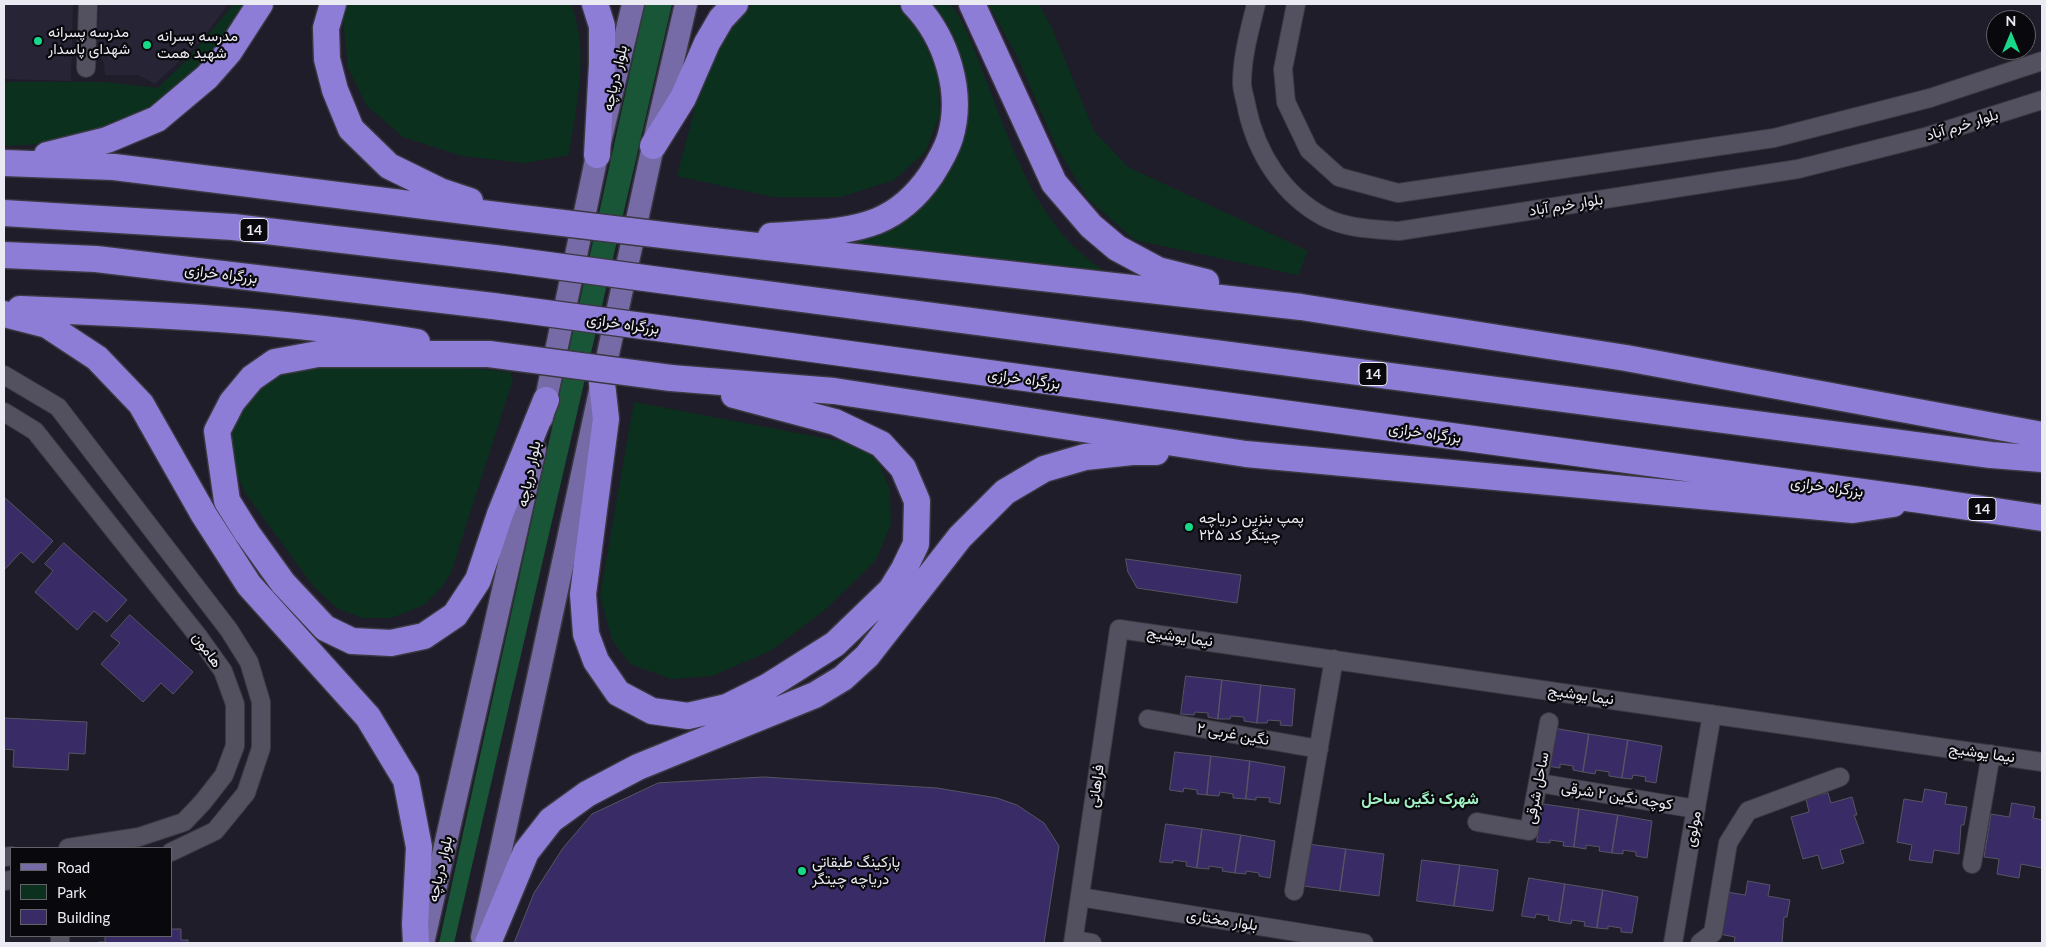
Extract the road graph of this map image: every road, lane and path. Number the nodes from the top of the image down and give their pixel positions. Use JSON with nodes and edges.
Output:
{"nodes":[{"id":1,"x":88,"y":4,"type":"edge"},
{"id":2,"x":260,"y":4,"type":"edge"},
{"id":3,"x":333,"y":4,"type":"edge"},
{"id":4,"x":595,"y":4,"type":"edge"},
{"id":5,"x":633,"y":4,"type":"edge"},
{"id":6,"x":686,"y":4,"type":"edge"},
{"id":7,"x":734,"y":4,"type":"edge"},
{"id":8,"x":914,"y":4,"type":"edge"},
{"id":9,"x":972,"y":4,"type":"edge"},
{"id":10,"x":1256,"y":4,"type":"edge"},
{"id":11,"x":1296,"y":4,"type":"edge"},
{"id":12,"x":2042,"y":61,"type":"edge"},
{"id":13,"x":86,"y":68,"type":"dead end"},
{"id":14,"x":2042,"y":100,"type":"edge"},
{"id":15,"x":653,"y":146,"type":"junction"},
{"id":16,"x":597,"y":155,"type":"junction"},
{"id":17,"x":4,"y":158,"type":"edge"},
{"id":18,"x":4,"y":162,"type":"edge"},
{"id":19,"x":4,"y":213,"type":"edge"},
{"id":20,"x":513,"y":217,"type":"junction"},
{"id":21,"x":713,"y":241,"type":"junction"},
{"id":22,"x":4,"y":255,"type":"edge"},
{"id":23,"x":1302,"y":307,"type":"junction"},
{"id":24,"x":4,"y":308,"type":"edge"},
{"id":25,"x":4,"y":314,"type":"edge"},
{"id":26,"x":489,"y":354,"type":"junction"},
{"id":27,"x":4,"y":375,"type":"edge"},
{"id":28,"x":671,"y":378,"type":"junction"},
{"id":29,"x":602,"y":383,"type":"junction"},
{"id":30,"x":546,"y":400,"type":"junction"},
{"id":31,"x":4,"y":412,"type":"edge"},
{"id":32,"x":2042,"y":435,"type":"edge"},
{"id":33,"x":1246,"y":454,"type":"junction"},
{"id":34,"x":2042,"y":459,"type":"edge"},
{"id":35,"x":1921,"y":500,"type":"junction"},
{"id":36,"x":2042,"y":518,"type":"edge"},
{"id":37,"x":1119,"y":629,"type":"joint"},
{"id":38,"x":1334,"y":660,"type":"junction"},
{"id":39,"x":1712,"y":714,"type":"junction"},
{"id":40,"x":1148,"y":719,"type":"dead end"},
{"id":41,"x":1549,"y":722,"type":"dead end"},
{"id":42,"x":1319,"y":748,"type":"junction"},
{"id":43,"x":1991,"y":754,"type":"junction"},
{"id":44,"x":2042,"y":762,"type":"edge"},
{"id":45,"x":1840,"y":777,"type":"dead end"},
{"id":46,"x":1538,"y":783,"type":"junction"},
{"id":47,"x":1696,"y":809,"type":"junction"},
{"id":48,"x":1477,"y":822,"type":"dead end"},
{"id":49,"x":74,"y":847,"type":"edge"},
{"id":50,"x":172,"y":852,"type":"edge"},
{"id":51,"x":1972,"y":864,"type":"dead end"},
{"id":52,"x":1294,"y":891,"type":"dead end"},
{"id":53,"x":1080,"y":897,"type":"junction"},
{"id":54,"x":1074,"y":942,"type":"edge"},
{"id":55,"x":416,"y":943,"type":"edge"},
{"id":56,"x":423,"y":943,"type":"edge"},
{"id":57,"x":481,"y":943,"type":"edge"},
{"id":58,"x":488,"y":943,"type":"edge"},
{"id":59,"x":1092,"y":943,"type":"edge"},
{"id":60,"x":1364,"y":943,"type":"edge"},
{"id":61,"x":1674,"y":943,"type":"edge"},
{"id":62,"x":1700,"y":943,"type":"edge"}],
"edges":[{"from":1,"to":13,"type":"street"},
{"from":2,"to":17,"type":"highway"},
{"from":3,"to":20,"type":"highway"},
{"from":4,"to":16,"type":"highway"},
{"from":5,"to":16,"type":"main road","name":"بلوار دریاچه"},
{"from":6,"to":15,"type":"main road"},
{"from":7,"to":15,"type":"highway"},
{"from":8,"to":21,"type":"highway"},
{"from":9,"to":23,"type":"highway"},
{"from":10,"to":14,"type":"street","name":"بلوار خرم آباد"},
{"from":11,"to":12,"type":"street"},
{"from":15,"to":29,"type":"main road"},
{"from":16,"to":30,"type":"main road","name":"بلوار دریاچه"},
{"from":18,"to":20,"type":"highway"},
{"from":19,"to":34,"type":"highway","number":"14","bridge":true},
{"from":20,"to":21,"type":"highway","bridge":true},
{"from":21,"to":23,"type":"highway"},
{"from":22,"to":35,"type":"highway","name":"بزرگراه خرازی","number":"14","bridge":true},
{"from":23,"to":32,"type":"highway"},
{"from":24,"to":26,"type":"highway"},
{"from":25,"to":55,"type":"highway"},
{"from":26,"to":28,"type":"highway","bridge":true},
{"from":26,"to":30,"type":"highway"},
{"from":27,"to":50,"type":"street","name":"هامون"},
{"from":28,"to":29,"type":"highway"},
{"from":28,"to":33,"type":"highway"},
{"from":29,"to":57,"type":"main road"},
{"from":30,"to":56,"type":"main road","name":"بلوار دریاچه"},
{"from":31,"to":49,"type":"street","name":"هامون"},
{"from":33,"to":35,"type":"highway"},
{"from":33,"to":58,"type":"highway"},
{"from":35,"to":36,"type":"highway","name":"بزرگراه خرازی","number":"14"},
{"from":37,"to":38,"type":"street","name":"نیما یوشیج"},
{"from":37,"to":53,"type":"street","name":"فراهانی"},
{"from":38,"to":39,"type":"street","name":"نیما یوشیج"},
{"from":38,"to":42,"type":"street"},
{"from":39,"to":43,"type":"street","name":"نیما یوشیج"},
{"from":39,"to":47,"type":"street","name":"مولوی"},
{"from":40,"to":42,"type":"street","name":"نگین غربی ۲"},
{"from":41,"to":46,"type":"street","name":"ساحل شرقی"},
{"from":42,"to":52,"type":"street"},
{"from":43,"to":44,"type":"street","name":"نیما یوشیج"},
{"from":43,"to":51,"type":"street"},
{"from":45,"to":62,"type":"street"},
{"from":46,"to":47,"type":"street","name":"کوچه نگین ۲ شرقی"},
{"from":46,"to":48,"type":"street","name":"ساحل شرقی"},
{"from":47,"to":61,"type":"street","name":"مولوی"},
{"from":53,"to":54,"type":"street","name":"فراهانی"},
{"from":53,"to":60,"type":"street","name":"بلوار مختاری"},
{"from":54,"to":59,"type":"street"}]}
